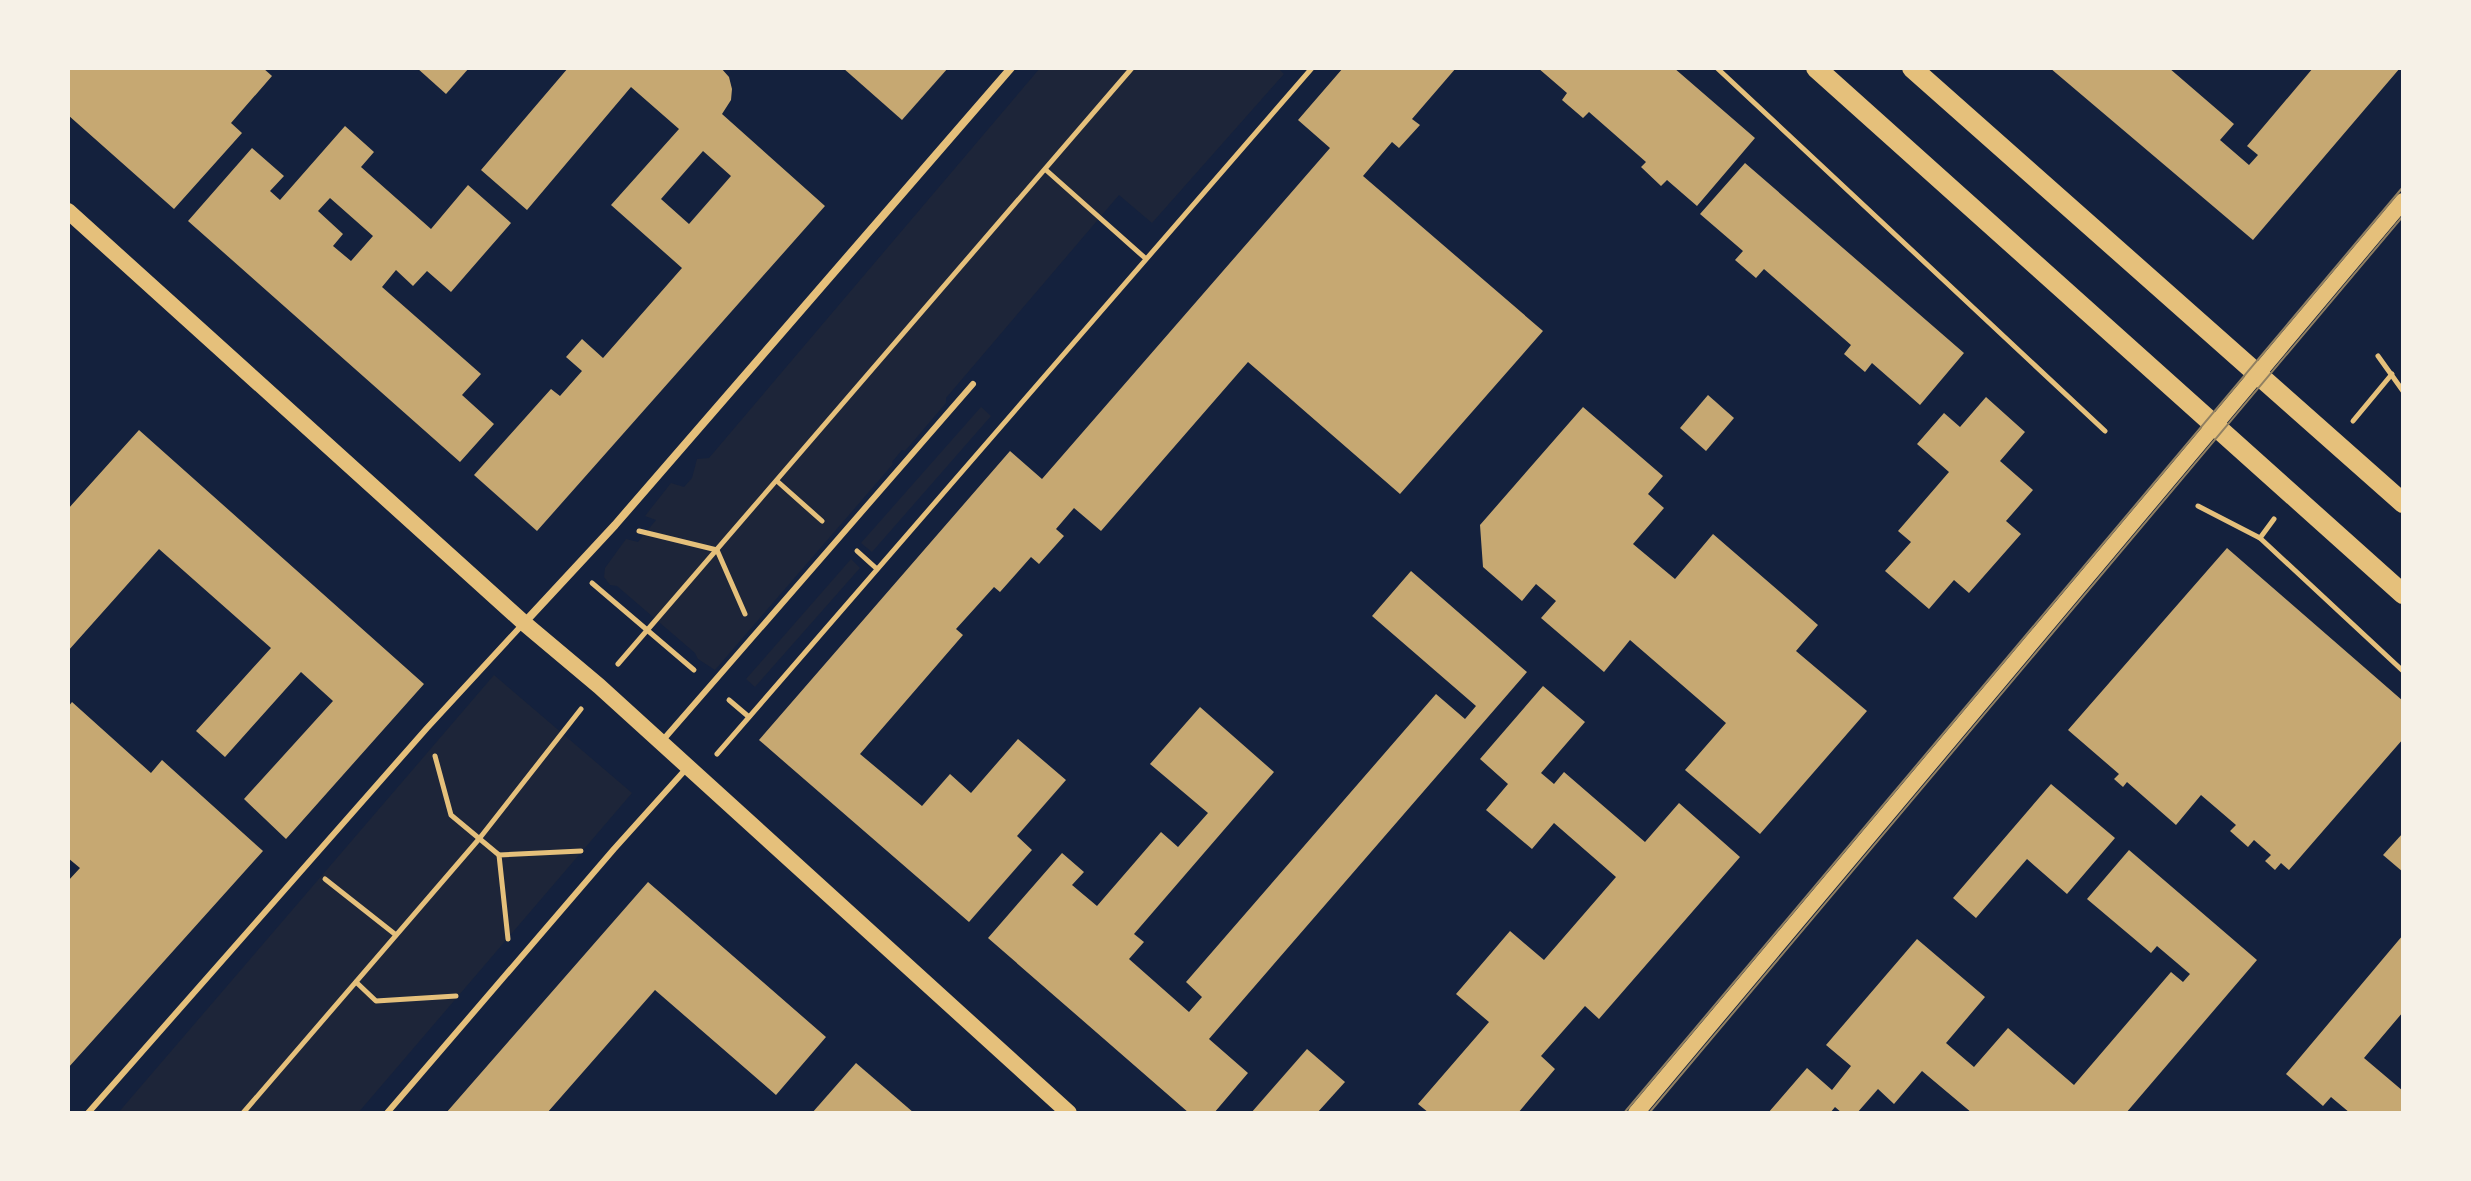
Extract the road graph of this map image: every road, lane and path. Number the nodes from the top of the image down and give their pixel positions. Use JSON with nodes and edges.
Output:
{"nodes":[{"id":1,"x":1011,"y":68,"type":"edge"},
{"id":2,"x":1132,"y":68,"type":"edge"},
{"id":3,"x":1717,"y":68,"type":"edge"},
{"id":4,"x":1816,"y":68,"type":"edge"},
{"id":5,"x":1308,"y":69,"type":"edge"},
{"id":6,"x":1915,"y":69,"type":"edge"},
{"id":7,"x":1046,"y":170,"type":"junction"},
{"id":8,"x":2403,"y":201,"type":"edge"},
{"id":9,"x":68,"y":211,"type":"edge"},
{"id":10,"x":1145,"y":258,"type":"junction"},
{"id":11,"x":2378,"y":356,"type":"dead end"},
{"id":12,"x":2258,"y":375,"type":"junction"},
{"id":13,"x":973,"y":384,"type":"dead end"},
{"id":14,"x":2403,"y":391,"type":"edge"},
{"id":15,"x":2213,"y":426,"type":"junction"},
{"id":16,"x":2105,"y":431,"type":"dead end"},
{"id":17,"x":2403,"y":503,"type":"edge"},
{"id":18,"x":2198,"y":506,"type":"dead end"},
{"id":19,"x":615,"y":525,"type":"junction"},
{"id":20,"x":717,"y":550,"type":"junction"},
{"id":21,"x":575,"y":569,"type":"junction"},
{"id":22,"x":2403,"y":594,"type":"edge"},
{"id":23,"x":524,"y":623,"type":"junction"},
{"id":24,"x":648,"y":630,"type":"junction"},
{"id":25,"x":754,"y":636,"type":"junction"},
{"id":26,"x":2403,"y":671,"type":"edge"},
{"id":27,"x":711,"y":685,"type":"junction"},
{"id":28,"x":599,"y":686,"type":"junction"},
{"id":29,"x":749,"y":717,"type":"junction"},
{"id":30,"x":427,"y":728,"type":"junction"},
{"id":31,"x":661,"y":743,"type":"junction"},
{"id":32,"x":693,"y":771,"type":"junction"},
{"id":33,"x":479,"y":839,"type":"junction"},
{"id":34,"x":614,"y":849,"type":"junction"},
{"id":35,"x":499,"y":855,"type":"junction"},
{"id":36,"x":307,"y":865,"type":"junction"},
{"id":37,"x":396,"y":935,"type":"junction"},
{"id":38,"x":511,"y":968,"type":"junction"},
{"id":39,"x":356,"y":982,"type":"junction"},
{"id":40,"x":489,"y":994,"type":"junction"},
{"id":41,"x":88,"y":1113,"type":"edge"},
{"id":42,"x":243,"y":1113,"type":"edge"},
{"id":43,"x":387,"y":1113,"type":"edge"},
{"id":44,"x":1069,"y":1113,"type":"edge"},
{"id":45,"x":1636,"y":1113,"type":"edge"}],
"edges":[{"from":1,"to":19,"type":"street"},
{"from":2,"to":7,"type":"path"},
{"from":3,"to":16,"type":"path"},
{"from":4,"to":15,"type":"main road"},
{"from":5,"to":10,"type":"path"},
{"from":6,"to":12,"type":"main road"},
{"from":7,"to":10,"type":"path"},
{"from":7,"to":20,"type":"path"},
{"from":8,"to":12,"type":"main road"},
{"from":9,"to":23,"type":"main road"},
{"from":10,"to":29,"type":"path"},
{"from":11,"to":14,"type":"path"},
{"from":12,"to":15,"type":"main road"},
{"from":12,"to":17,"type":"main road"},
{"from":13,"to":25,"type":"lane"},
{"from":15,"to":22,"type":"main road"},
{"from":15,"to":45,"type":"main road"},
{"from":18,"to":26,"type":"path"},
{"from":19,"to":20,"type":"path"},
{"from":19,"to":21,"type":"street"},
{"from":20,"to":24,"type":"path"},
{"from":20,"to":25,"type":"path"},
{"from":21,"to":23,"type":"street"},
{"from":21,"to":24,"type":"path"},
{"from":23,"to":28,"type":"main road"},
{"from":23,"to":30,"type":"lane"},
{"from":24,"to":27,"type":"path"},
{"from":24,"to":28,"type":"path"},
{"from":25,"to":27,"type":"lane"},
{"from":27,"to":29,"type":"path"},
{"from":27,"to":31,"type":"lane"},
{"from":28,"to":31,"type":"main road"},
{"from":28,"to":33,"type":"path"},
{"from":29,"to":32,"type":"path"},
{"from":30,"to":33,"type":"path"},
{"from":30,"to":36,"type":"lane"},
{"from":31,"to":32,"type":"main road"},
{"from":32,"to":34,"type":"lane"},
{"from":32,"to":44,"type":"main road"},
{"from":33,"to":35,"type":"path"},
{"from":33,"to":37,"type":"path"},
{"from":34,"to":35,"type":"path"},
{"from":34,"to":38,"type":"lane"},
{"from":35,"to":38,"type":"path"},
{"from":36,"to":37,"type":"path"},
{"from":36,"to":41,"type":"lane"},
{"from":37,"to":39,"type":"path"},
{"from":38,"to":40,"type":"lane"},
{"from":39,"to":40,"type":"path"},
{"from":39,"to":42,"type":"path"},
{"from":40,"to":43,"type":"lane"}]}
